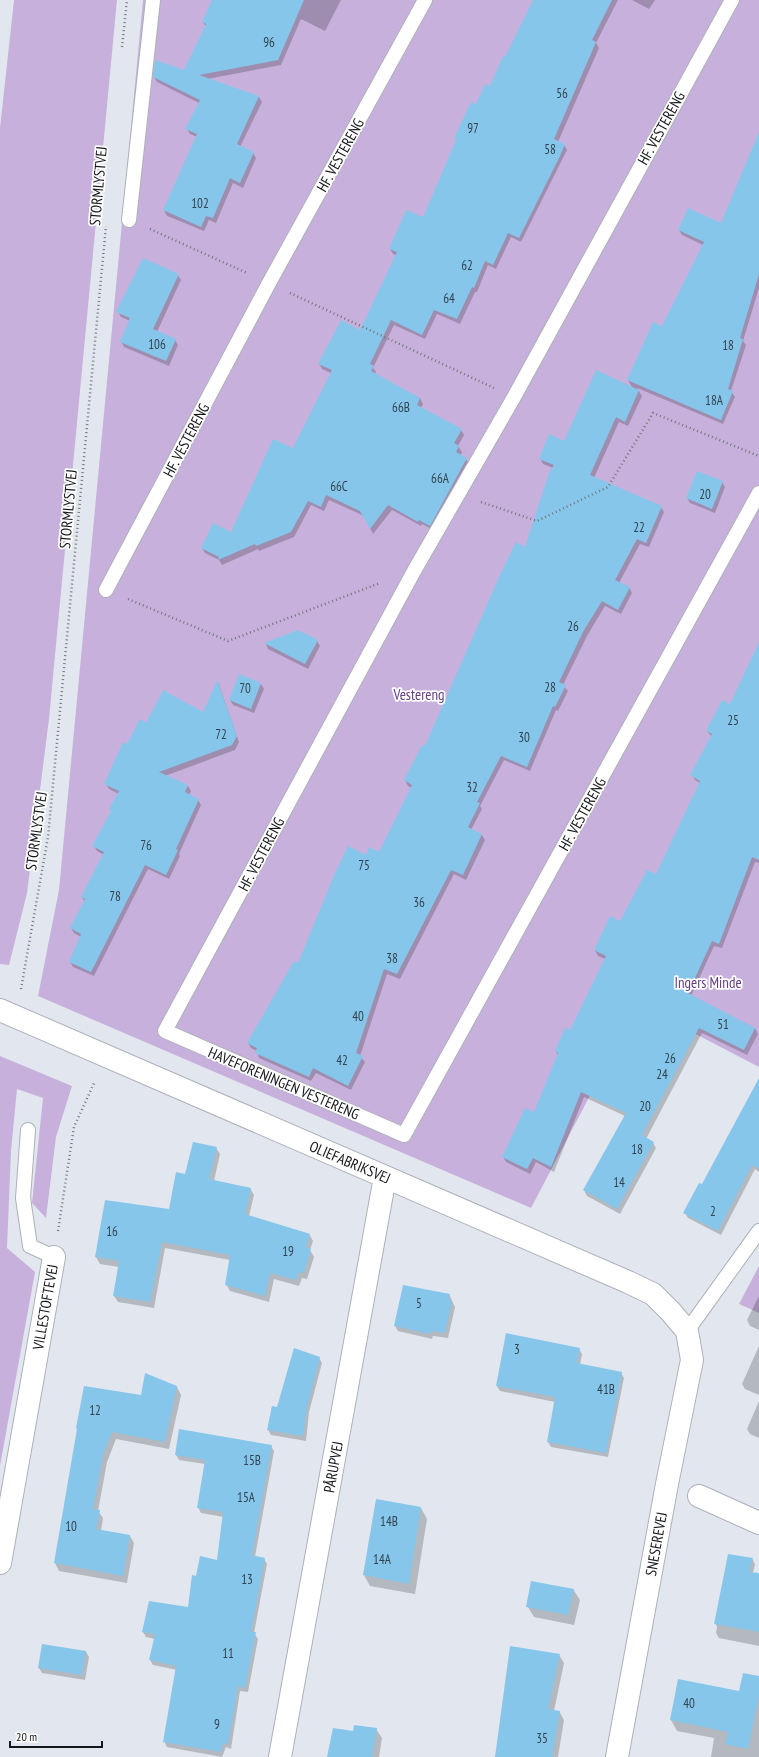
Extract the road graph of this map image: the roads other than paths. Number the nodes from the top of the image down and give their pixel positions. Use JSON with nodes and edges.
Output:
{"nodes":[{"id":1,"x":154,"y":0,"type":"edge"},
{"id":2,"x":425,"y":0,"type":"edge"},
{"id":3,"x":732,"y":0,"type":"edge"},
{"id":4,"x":129,"y":220,"type":"road end"},
{"id":5,"x":759,"y":493,"type":"edge"},
{"id":6,"x":106,"y":590,"type":"road end"},
{"id":7,"x":8,"y":1014,"type":"edge"},
{"id":8,"x":165,"y":1031,"type":"joint"},
{"id":9,"x":28,"y":1130,"type":"dead end"},
{"id":10,"x":404,"y":1135,"type":"joint"},
{"id":11,"x":385,"y":1177,"type":"junction"},
{"id":12,"x":759,"y":1231,"type":"edge"},
{"id":13,"x":54,"y":1257,"type":"joint"},
{"id":14,"x":687,"y":1331,"type":"junction"},
{"id":15,"x":699,"y":1496,"type":"dead end"},
{"id":16,"x":759,"y":1523,"type":"edge"},
{"id":17,"x":0,"y":1563,"type":"edge"},
{"id":18,"x":280,"y":1757,"type":"edge"},
{"id":19,"x":617,"y":1757,"type":"edge"}],
"edges":[{"from":1,"to":4,"type":"lane"},
{"from":2,"to":6,"type":"lane","name":"HF. VESTERENG"},
{"from":3,"to":8,"type":"lane","name":"HF. VESTERENG"},
{"from":5,"to":10,"type":"lane","name":"HF. VESTERENG"},
{"from":7,"to":11,"type":"street","name":"OLIEFABRIKSVEJ"},
{"from":8,"to":10,"type":"lane","name":"HAVEFORENINGEN VESTERENG"},
{"from":9,"to":13,"type":"lane"},
{"from":11,"to":14,"type":"street","name":"OLIEFABRIKSVEJ"},
{"from":11,"to":18,"type":"street","name":"PÅRUPVEJ"},
{"from":12,"to":14,"type":"lane"},
{"from":13,"to":17,"type":"street","name":"VILLESTOFTEVEJ"},
{"from":14,"to":19,"type":"street","name":"SNESEREVEJ"},
{"from":15,"to":16,"type":"street"}]}
